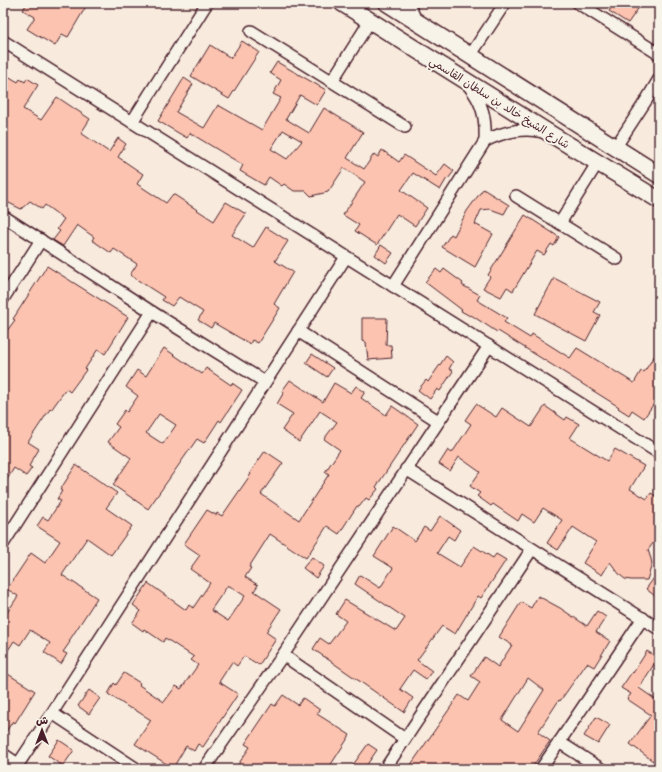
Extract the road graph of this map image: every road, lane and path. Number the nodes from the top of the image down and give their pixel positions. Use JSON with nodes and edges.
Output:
{"nodes":[{"id":1,"x":207,"y":3,"type":"edge"},
{"id":2,"x":342,"y":3,"type":"edge"},
{"id":3,"x":386,"y":3,"type":"edge"},
{"id":4,"x":408,"y":3,"type":"edge"},
{"id":5,"x":505,"y":3,"type":"edge"},
{"id":6,"x":578,"y":3,"type":"edge"},
{"id":7,"x":370,"y":21,"type":"junction"},
{"id":8,"x":417,"y":22,"type":"junction"},
{"id":9,"x":251,"y":31,"type":"dead end"},
{"id":10,"x":3,"y":41,"type":"edge"},
{"id":11,"x":659,"y":54,"type":"edge"},
{"id":12,"x":470,"y":56,"type":"junction"},
{"id":13,"x":659,"y":79,"type":"edge"},
{"id":14,"x":464,"y":80,"type":"junction"},
{"id":15,"x":332,"y":81,"type":"junction"},
{"id":16,"x":132,"y":122,"type":"junction"},
{"id":17,"x":405,"y":127,"type":"dead end"},
{"id":18,"x":549,"y":134,"type":"junction"},
{"id":19,"x":485,"y":141,"type":"junction"},
{"id":20,"x":615,"y":148,"type":"junction"},
{"id":21,"x":598,"y":162,"type":"junction"},
{"id":22,"x":659,"y":175,"type":"edge"},
{"id":23,"x":516,"y":196,"type":"dead end"},
{"id":24,"x":659,"y":200,"type":"edge"},
{"id":25,"x":3,"y":216,"type":"edge"},
{"id":26,"x":560,"y":223,"type":"junction"},
{"id":27,"x":42,"y":240,"type":"junction"},
{"id":28,"x":346,"y":257,"type":"junction"},
{"id":29,"x":617,"y":259,"type":"dead end"},
{"id":30,"x":394,"y":286,"type":"junction"},
{"id":31,"x":3,"y":299,"type":"edge"},
{"id":32,"x":152,"y":312,"type":"junction"},
{"id":33,"x":298,"y":330,"type":"junction"},
{"id":34,"x":489,"y":346,"type":"junction"},
{"id":35,"x":265,"y":382,"type":"junction"},
{"id":36,"x":438,"y":421,"type":"junction"},
{"id":37,"x":659,"y":453,"type":"edge"},
{"id":38,"x":406,"y":469,"type":"junction"},
{"id":39,"x":3,"y":544,"type":"edge"},
{"id":40,"x":532,"y":548,"type":"junction"},
{"id":41,"x":643,"y":618,"type":"junction"},
{"id":42,"x":659,"y":629,"type":"edge"},
{"id":43,"x":283,"y":654,"type":"junction"},
{"id":44,"x":52,"y":713,"type":"junction"},
{"id":45,"x":405,"y":739,"type":"junction"},
{"id":46,"x":559,"y":742,"type":"junction"},
{"id":47,"x":3,"y":754,"type":"edge"},
{"id":48,"x":17,"y":766,"type":"edge"},
{"id":49,"x":137,"y":769,"type":"edge"},
{"id":50,"x":204,"y":769,"type":"edge"},
{"id":51,"x":385,"y":769,"type":"edge"},
{"id":52,"x":541,"y":769,"type":"edge"},
{"id":53,"x":601,"y":769,"type":"edge"}],
"edges":[{"from":1,"to":16,"type":"street"},
{"from":2,"to":7,"type":"main road","name":"شارع الشيخ خالد بن سلطان القاسمي"},
{"from":3,"to":8,"type":"main road","name":"شارع الشيخ خالد بن سلطان القاسمي"},
{"from":4,"to":8,"type":"street"},
{"from":5,"to":12,"type":"street"},
{"from":6,"to":11,"type":"street"},
{"from":7,"to":14,"type":"main road","name":"شارع الشيخ خالد بن سلطان القاسمي"},
{"from":7,"to":15,"type":"street"},
{"from":8,"to":12,"type":"main road","name":"شارع الشيخ خالد بن سلطان القاسمي"},
{"from":9,"to":15,"type":"street"},
{"from":10,"to":16,"type":"street"},
{"from":12,"to":20,"type":"main road","name":"شارع الشيخ خالد بن سلطان القاسمي"},
{"from":13,"to":20,"type":"street"},
{"from":14,"to":18,"type":"main road","name":"شارع الشيخ خالد بن سلطان القاسمي"},
{"from":14,"to":19,"type":"street"},
{"from":15,"to":17,"type":"street"},
{"from":16,"to":28,"type":"street"},
{"from":18,"to":19,"type":"street"},
{"from":18,"to":21,"type":"main road","name":"شارع الشيخ خالد بن سلطان القاسمي"},
{"from":19,"to":30,"type":"street"},
{"from":20,"to":22,"type":"main road","name":"شارع الشيخ خالد بن سلطان القاسمي"},
{"from":21,"to":24,"type":"main road","name":"شارع الشيخ خالد بن سلطان القاسمي"},
{"from":21,"to":26,"type":"street"},
{"from":23,"to":26,"type":"street"},
{"from":25,"to":27,"type":"street"},
{"from":26,"to":29,"type":"street"},
{"from":27,"to":31,"type":"street"},
{"from":27,"to":32,"type":"street"},
{"from":28,"to":30,"type":"street"},
{"from":28,"to":33,"type":"street"},
{"from":30,"to":34,"type":"street"},
{"from":32,"to":35,"type":"street"},
{"from":32,"to":39,"type":"street"},
{"from":33,"to":35,"type":"street"},
{"from":33,"to":36,"type":"street"},
{"from":34,"to":36,"type":"street"},
{"from":34,"to":37,"type":"street"},
{"from":35,"to":44,"type":"street"},
{"from":36,"to":38,"type":"street"},
{"from":38,"to":40,"type":"street"},
{"from":38,"to":43,"type":"street"},
{"from":40,"to":41,"type":"street"},
{"from":40,"to":45,"type":"street"},
{"from":41,"to":42,"type":"street"},
{"from":41,"to":46,"type":"street"},
{"from":43,"to":45,"type":"street"},
{"from":43,"to":50,"type":"street"},
{"from":44,"to":48,"type":"street"},
{"from":44,"to":49,"type":"street"},
{"from":45,"to":51,"type":"street"},
{"from":46,"to":52,"type":"street"},
{"from":46,"to":53,"type":"street"},
{"from":47,"to":48,"type":"street"}]}
